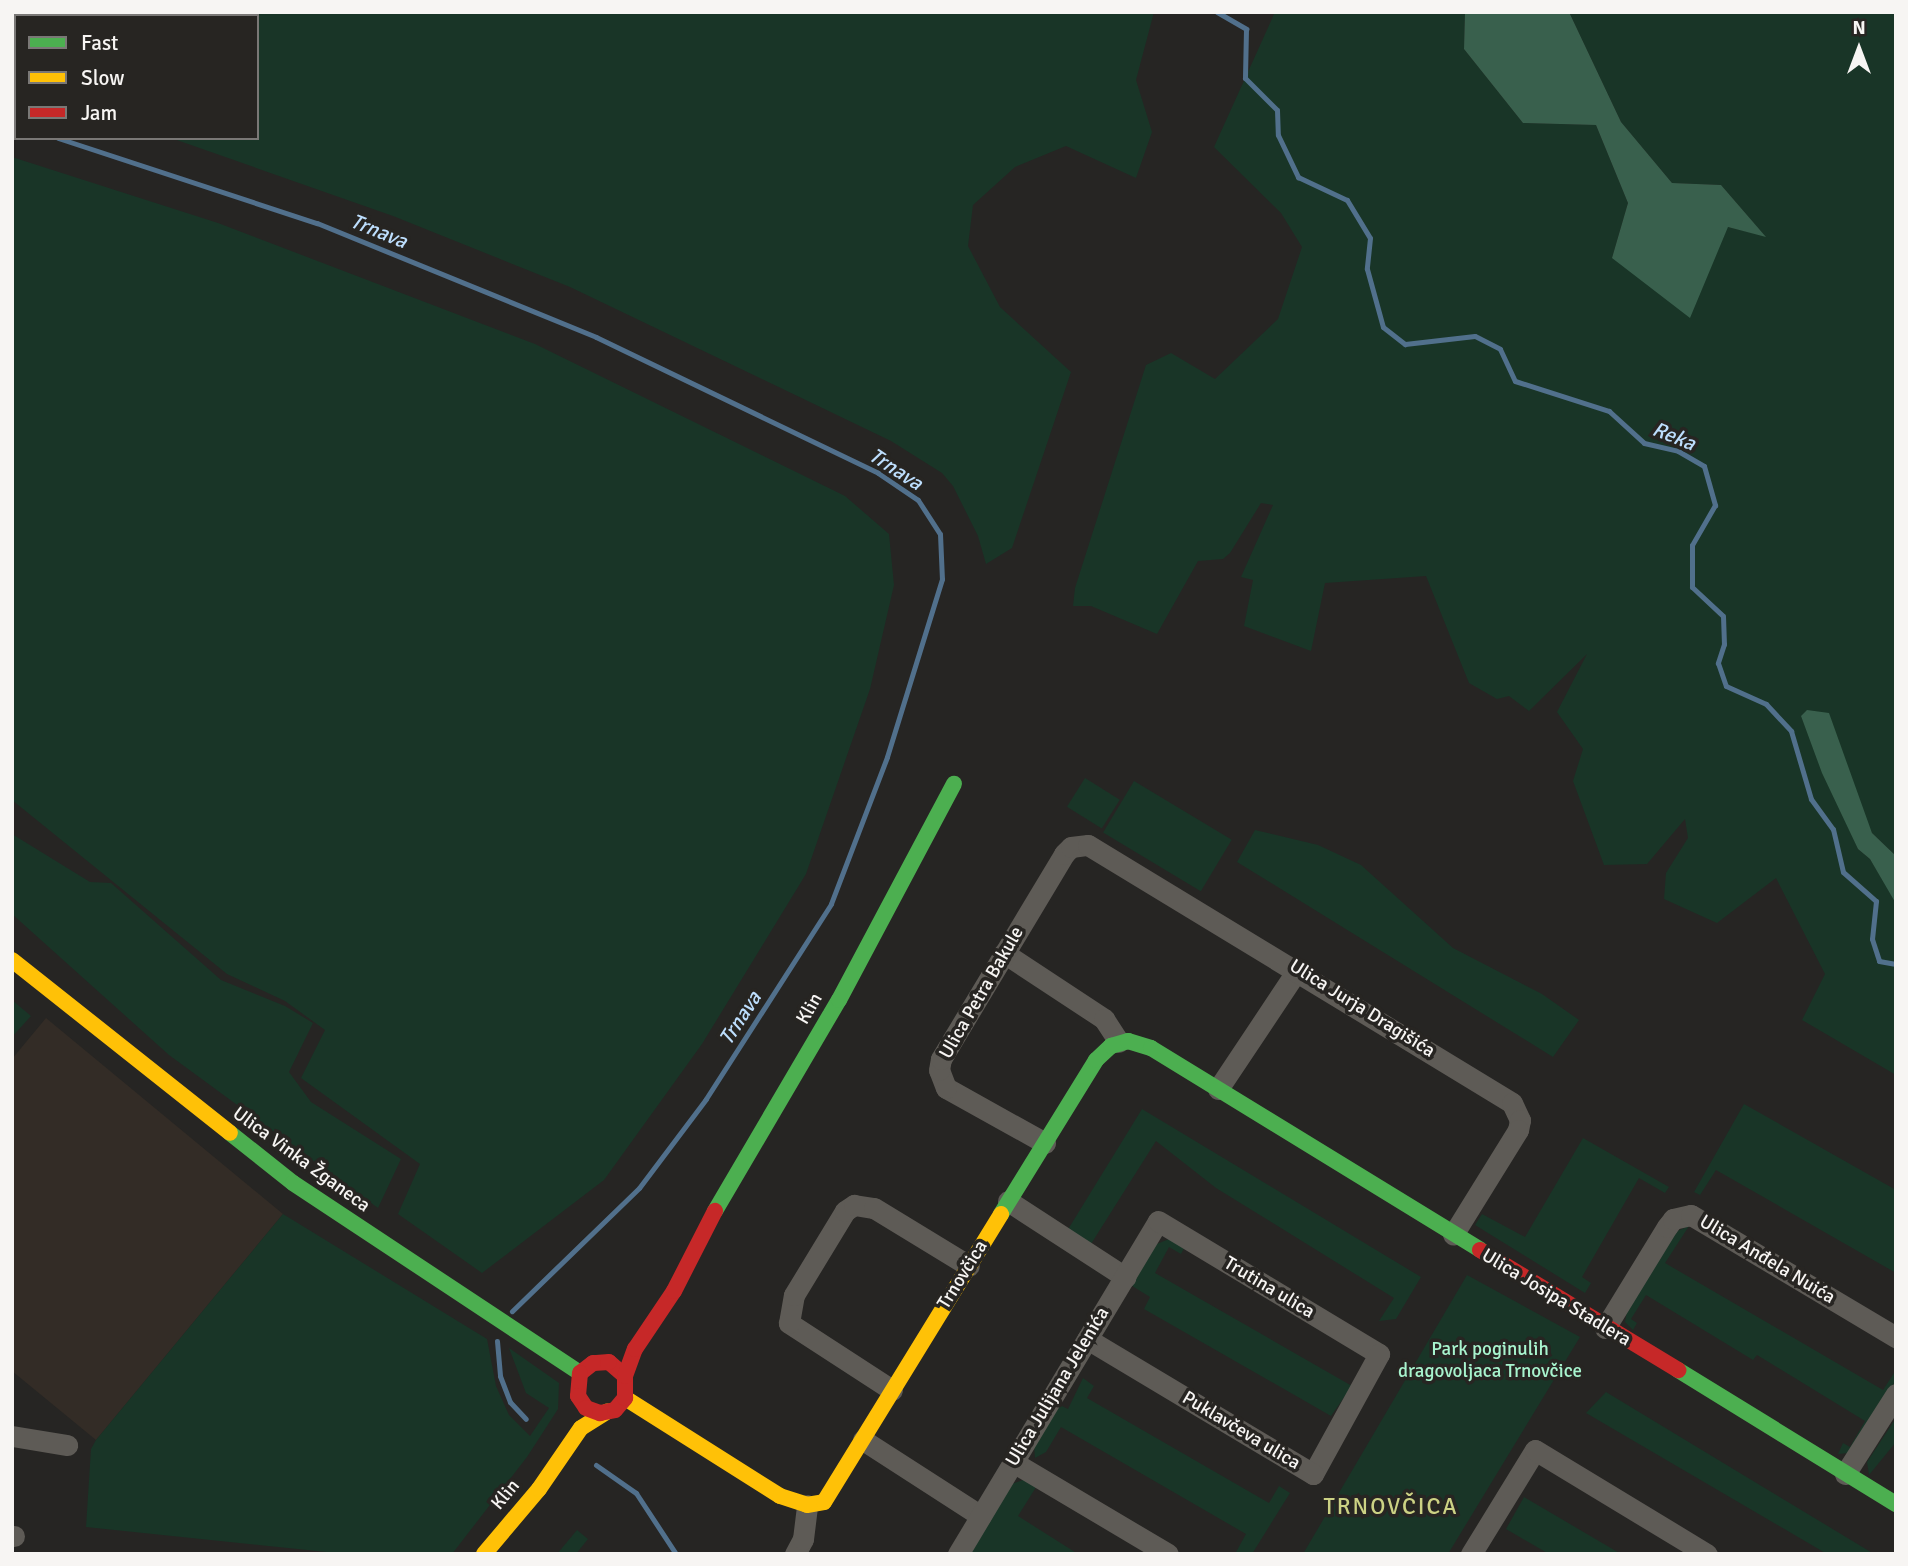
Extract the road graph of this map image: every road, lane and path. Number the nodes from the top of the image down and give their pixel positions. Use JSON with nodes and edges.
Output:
{"nodes":[{"id":1,"x":954,"y":784,"type":"dead end"},
{"id":2,"x":1079,"y":845,"type":"joint"},
{"id":3,"x":1004,"y":953,"type":"junction"},
{"id":4,"x":12,"y":960,"type":"edge"},
{"id":5,"x":1298,"y":969,"type":"junction"},
{"id":6,"x":1119,"y":1042,"type":"junction"},
{"id":7,"x":1218,"y":1089,"type":"junction"},
{"id":8,"x":1045,"y":1143,"type":"junction"},
{"id":9,"x":1008,"y":1201,"type":"junction"},
{"id":10,"x":1158,"y":1221,"type":"joint"},
{"id":11,"x":1453,"y":1235,"type":"junction"},
{"id":12,"x":693,"y":1249,"type":"junction"},
{"id":13,"x":969,"y":1266,"type":"junction"},
{"id":14,"x":1125,"y":1277,"type":"junction"},
{"id":15,"x":1605,"y":1328,"type":"junction"},
{"id":16,"x":1896,"y":1337,"type":"edge"},
{"id":17,"x":1087,"y":1339,"type":"junction"},
{"id":18,"x":1380,"y":1354,"type":"joint"},
{"id":19,"x":602,"y":1361,"type":"junction"},
{"id":20,"x":580,"y":1373,"type":"junction"},
{"id":21,"x":625,"y":1376,"type":"junction"},
{"id":22,"x":892,"y":1390,"type":"junction"},
{"id":23,"x":1896,"y":1394,"type":"edge"},
{"id":24,"x":578,"y":1396,"type":"junction"},
{"id":25,"x":625,"y":1398,"type":"junction"},
{"id":26,"x":607,"y":1412,"type":"junction"},
{"id":27,"x":12,"y":1436,"type":"edge"},
{"id":28,"x":863,"y":1440,"type":"junction"},
{"id":29,"x":67,"y":1445,"type":"dead end"},
{"id":30,"x":1013,"y":1462,"type":"junction"},
{"id":31,"x":1845,"y":1474,"type":"junction"},
{"id":32,"x":1896,"y":1504,"type":"edge"},
{"id":33,"x":807,"y":1505,"type":"junction"},
{"id":34,"x":981,"y":1516,"type":"junction"},
{"id":35,"x":488,"y":1549,"type":"edge"},
{"id":36,"x":795,"y":1554,"type":"edge"},
{"id":37,"x":958,"y":1554,"type":"edge"},
{"id":38,"x":1168,"y":1554,"type":"edge"},
{"id":39,"x":1471,"y":1554,"type":"edge"},
{"id":40,"x":1707,"y":1554,"type":"edge"}],
"edges":[{"from":1,"to":12,"type":"street","name":"Klin"},
{"from":2,"to":3,"type":"street","name":"Ulica Petra Bakule"},
{"from":2,"to":5,"type":"street","name":"Ulica Jurja Dragišića"},
{"from":3,"to":6,"type":"street"},
{"from":3,"to":8,"type":"street","name":"Ulica Petra Bakule"},
{"from":4,"to":20,"type":"street","name":"Ulica Vinka Žganeca"},
{"from":5,"to":7,"type":"street"},
{"from":5,"to":11,"type":"street","name":"Ulica Jurja Dragišića"},
{"from":6,"to":7,"type":"street","name":"Ulica Josipa Stadlera"},
{"from":6,"to":8,"type":"street","name":"Trnovčica"},
{"from":7,"to":11,"type":"street","name":"Ulica Josipa Stadlera"},
{"from":8,"to":9,"type":"street","name":"Trnovčica"},
{"from":9,"to":13,"type":"street","name":"Trnovčica"},
{"from":9,"to":14,"type":"street"},
{"from":10,"to":14,"type":"street","name":"Ulica Julijana Jelenića"},
{"from":10,"to":18,"type":"street","name":"Trutina ulica"},
{"from":11,"to":15,"type":"street","name":"Ulica Josipa Stadlera"},
{"from":12,"to":19,"type":"street","name":"Klin"},
{"from":12,"to":21,"type":"street","name":"Klin"},
{"from":13,"to":22,"type":"street","name":"Trnovčica"},
{"from":13,"to":22,"type":"street"},
{"from":14,"to":17,"type":"street","name":"Ulica Julijana Jelenića"},
{"from":15,"to":16,"type":"street","name":"Ulica Anđela Nuića"},
{"from":15,"to":31,"type":"street","name":"Ulica Josipa Stadlera"},
{"from":17,"to":18,"type":"street","name":"Puklavčeva ulica"},
{"from":17,"to":30,"type":"street","name":"Ulica Julijana Jelenića"},
{"from":19,"to":20,"type":"street"},
{"from":19,"to":21,"type":"street"},
{"from":20,"to":24,"type":"street"},
{"from":21,"to":25,"type":"street"},
{"from":22,"to":28,"type":"street","name":"Trnovčica"},
{"from":23,"to":31,"type":"street"},
{"from":24,"to":26,"type":"street"},
{"from":24,"to":35,"type":"street","name":"Klin"},
{"from":25,"to":26,"type":"street"},
{"from":25,"to":33,"type":"street"},
{"from":26,"to":35,"type":"street","name":"Klin"},
{"from":27,"to":29,"type":"street"},
{"from":28,"to":33,"type":"street","name":"Trnovčica"},
{"from":28,"to":34,"type":"street"},
{"from":30,"to":34,"type":"street","name":"Ulica Julijana Jelenića"},
{"from":30,"to":38,"type":"street"},
{"from":31,"to":32,"type":"street","name":"Ulica Josipa Stadlera"},
{"from":33,"to":36,"type":"street"},
{"from":34,"to":37,"type":"street","name":"Ulica Julijana Jelenića"},
{"from":39,"to":40,"type":"street"}]}
